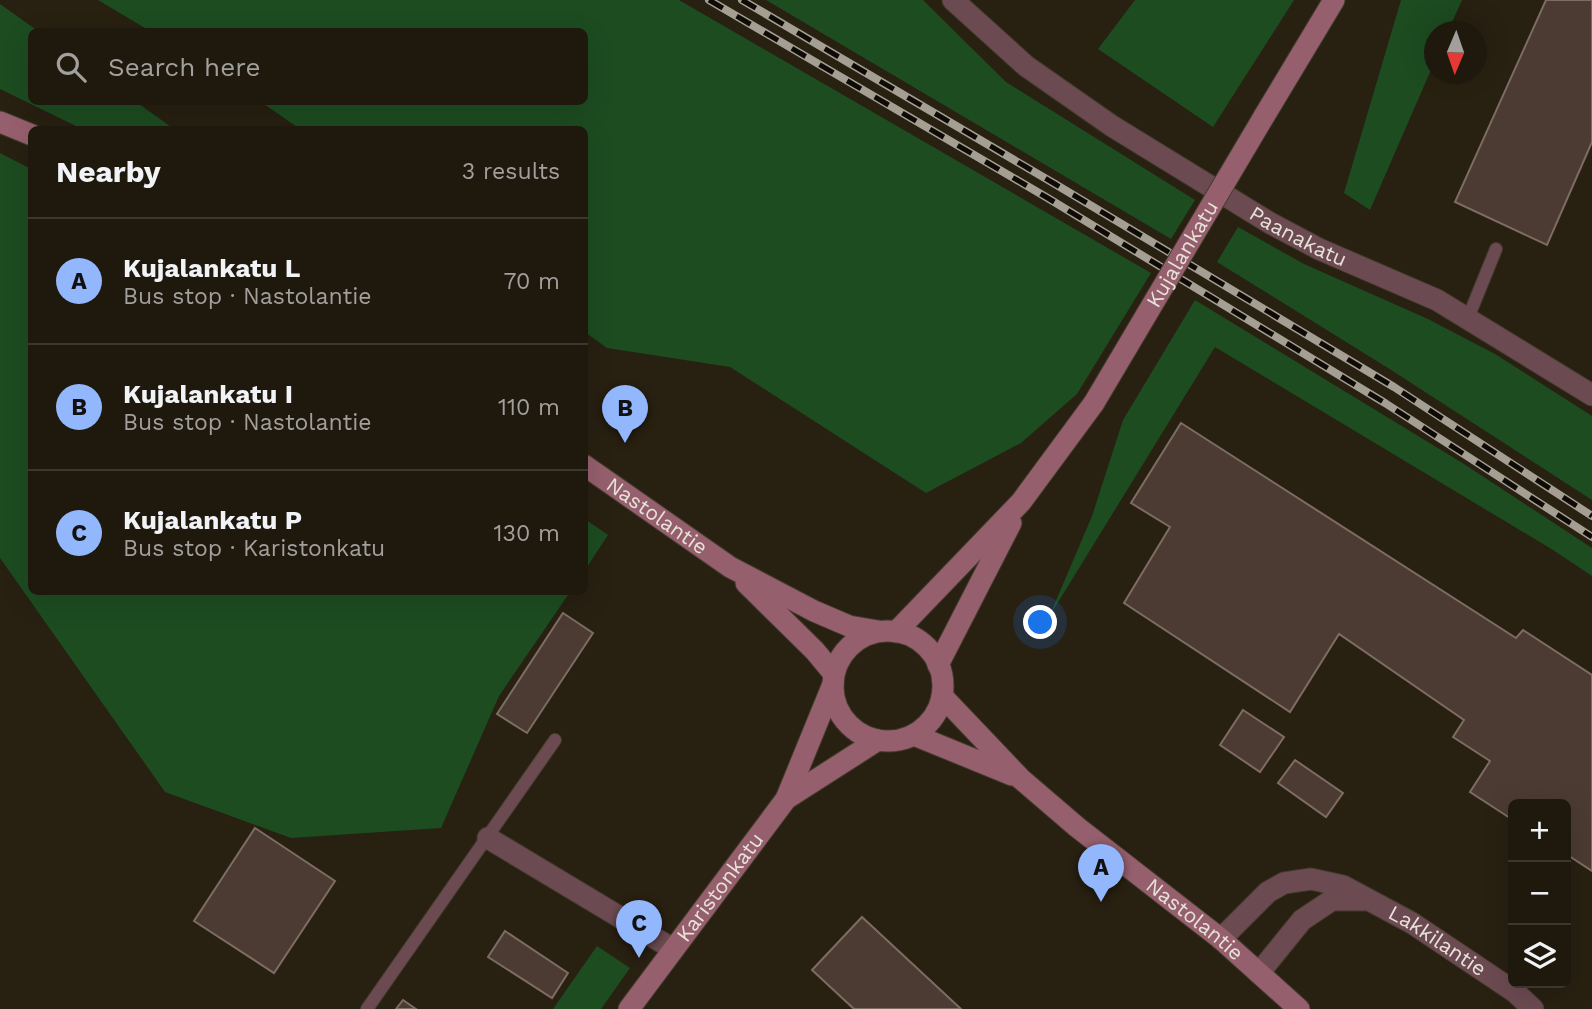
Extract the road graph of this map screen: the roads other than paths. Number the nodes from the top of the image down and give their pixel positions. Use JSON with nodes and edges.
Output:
{"nodes":[{"id":1,"x":953,"y":0,"type":"edge"},
{"id":2,"x":1334,"y":0,"type":"edge"},
{"id":3,"x":0,"y":122,"type":"edge"},
{"id":4,"x":28,"y":133,"type":"edge"},
{"id":5,"x":1496,"y":249,"type":"dead end"},
{"id":6,"x":1468,"y":318,"type":"junction"},
{"id":7,"x":1592,"y":395,"type":"edge"},
{"id":8,"x":588,"y":468,"type":"edge"},
{"id":9,"x":1021,"y":502,"type":"junction"},
{"id":10,"x":730,"y":567,"type":"junction"},
{"id":11,"x":888,"y":632,"type":"junction"},
{"id":12,"x":939,"y":665,"type":"junction"},
{"id":13,"x":834,"y":679,"type":"junction"},
{"id":14,"x":942,"y":696,"type":"junction"},
{"id":15,"x":914,"y":735,"type":"junction"},
{"id":16,"x":555,"y":740,"type":"dead end"},
{"id":17,"x":878,"y":740,"type":"junction"},
{"id":18,"x":1021,"y":779,"type":"junction"},
{"id":19,"x":786,"y":799,"type":"junction"},
{"id":20,"x":488,"y":838,"type":"junction"},
{"id":21,"x":1372,"y":900,"type":"junction"},
{"id":22,"x":1222,"y":939,"type":"junction"},
{"id":23,"x":673,"y":949,"type":"junction"},
{"id":24,"x":1259,"y":973,"type":"junction"},
{"id":25,"x":367,"y":1009,"type":"edge"},
{"id":26,"x":629,"y":1009,"type":"edge"},
{"id":27,"x":1299,"y":1009,"type":"edge"},
{"id":28,"x":1533,"y":1009,"type":"edge"}],
"edges":[{"from":1,"to":6,"type":"street","name":"Paanakatu"},
{"from":2,"to":9,"type":"main road","name":"Kujalankatu","bridge":true},
{"from":3,"to":4,"type":"main road"},
{"from":5,"to":6,"type":"lane"},
{"from":6,"to":7,"type":"street","name":"Paanakatu"},
{"from":8,"to":10,"type":"main road","name":"Nastolantie"},
{"from":9,"to":11,"type":"main road","name":"Kujalankatu"},
{"from":9,"to":12,"type":"main road","name":"Kujalankatu"},
{"from":10,"to":11,"type":"main road","name":"Nastolantie"},
{"from":10,"to":13,"type":"main road","name":"Nastolantie"},
{"from":11,"to":12,"type":"main road"},
{"from":11,"to":13,"type":"main road"},
{"from":12,"to":14,"type":"main road"},
{"from":13,"to":17,"type":"main road"},
{"from":13,"to":19,"type":"main road","name":"Karistonkatu"},
{"from":14,"to":15,"type":"main road"},
{"from":14,"to":18,"type":"main road","name":"Nastolantie"},
{"from":15,"to":17,"type":"main road"},
{"from":15,"to":18,"type":"main road","name":"Nastolantie"},
{"from":16,"to":20,"type":"lane"},
{"from":17,"to":19,"type":"main road","name":"Karistonkatu"},
{"from":18,"to":22,"type":"main road","name":"Nastolantie"},
{"from":19,"to":23,"type":"main road","name":"Karistonkatu"},
{"from":20,"to":23,"type":"street"},
{"from":20,"to":25,"type":"lane"},
{"from":21,"to":22,"type":"street","name":"Lakkilantie"},
{"from":21,"to":24,"type":"street","name":"Lakkilantie"},
{"from":21,"to":28,"type":"street","name":"Lakkilantie"},
{"from":22,"to":24,"type":"main road","name":"Nastolantie"},
{"from":23,"to":26,"type":"main road","name":"Karistonkatu"},
{"from":24,"to":27,"type":"main road","name":"Nastolantie"}]}
